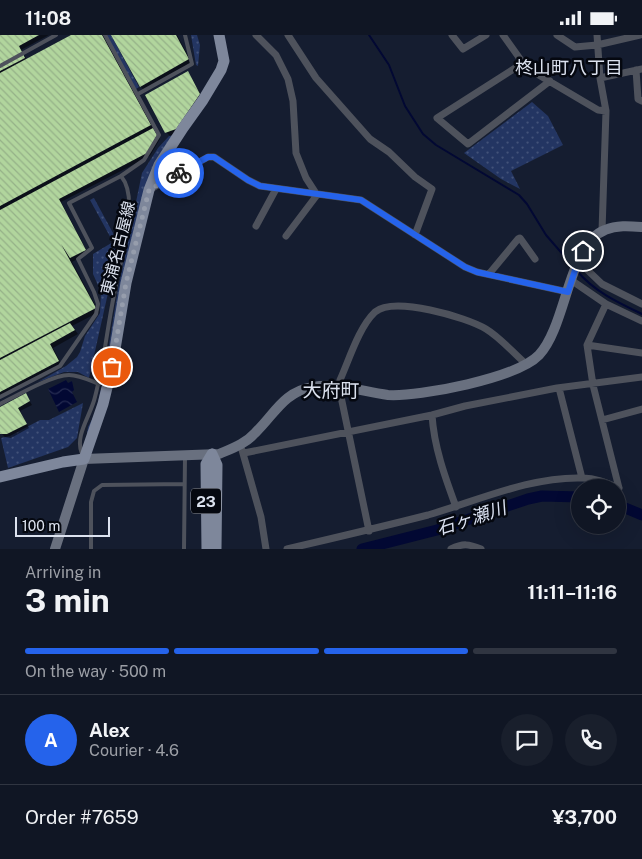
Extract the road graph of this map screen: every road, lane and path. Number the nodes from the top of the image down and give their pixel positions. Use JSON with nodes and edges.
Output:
{"nodes":[{"id":1,"x":56,"y":35,"type":"edge"},
{"id":2,"x":105,"y":35,"type":"edge"},
{"id":3,"x":186,"y":35,"type":"edge"},
{"id":4,"x":219,"y":35,"type":"edge"},
{"id":5,"x":256,"y":35,"type":"edge"},
{"id":6,"x":288,"y":35,"type":"edge"},
{"id":7,"x":452,"y":35,"type":"edge"},
{"id":8,"x":486,"y":35,"type":"edge"},
{"id":9,"x":503,"y":35,"type":"edge"},
{"id":10,"x":557,"y":35,"type":"edge"},
{"id":11,"x":597,"y":35,"type":"edge"},
{"id":12,"x":640,"y":35,"type":"edge"},
{"id":13,"x":597,"y":45,"type":"junction"},
{"id":14,"x":523,"y":63,"type":"junction"},
{"id":15,"x":0,"y":66,"type":"edge"},
{"id":16,"x":639,"y":70,"type":"edge"},
{"id":17,"x":600,"y":78,"type":"junction"},
{"id":18,"x":550,"y":81,"type":"junction"},
{"id":19,"x":138,"y":94,"type":"junction"},
{"id":20,"x":642,"y":101,"type":"edge"},
{"id":21,"x":606,"y":111,"type":"junction"},
{"id":22,"x":121,"y":176,"type":"junction"},
{"id":23,"x":276,"y":189,"type":"junction"},
{"id":24,"x":149,"y":190,"type":"junction"},
{"id":25,"x":317,"y":195,"type":"junction"},
{"id":26,"x":642,"y":225,"type":"edge"},
{"id":27,"x":256,"y":226,"type":"dead end"},
{"id":28,"x":602,"y":231,"type":"junction"},
{"id":29,"x":286,"y":235,"type":"dead end"},
{"id":30,"x":415,"y":235,"type":"junction"},
{"id":31,"x":535,"y":259,"type":"dead end"},
{"id":32,"x":575,"y":269,"type":"junction"},
{"id":33,"x":489,"y":274,"type":"junction"},
{"id":34,"x":568,"y":292,"type":"junction"},
{"id":35,"x":606,"y":304,"type":"junction"},
{"id":36,"x":642,"y":304,"type":"edge"},
{"id":37,"x":642,"y":321,"type":"edge"},
{"id":38,"x":587,"y":345,"type":"junction"},
{"id":39,"x":642,"y":353,"type":"edge"},
{"id":40,"x":526,"y":365,"type":"junction"},
{"id":41,"x":642,"y":377,"type":"edge"},
{"id":42,"x":99,"y":384,"type":"junction"},
{"id":43,"x":592,"y":385,"type":"junction"},
{"id":44,"x":339,"y":387,"type":"junction"},
{"id":45,"x":559,"y":388,"type":"junction"},
{"id":46,"x":27,"y":390,"type":"junction"},
{"id":47,"x":9,"y":392,"type":"junction"},
{"id":48,"x":0,"y":397,"type":"edge"},
{"id":49,"x":0,"y":404,"type":"edge"},
{"id":50,"x":642,"y":409,"type":"edge"},
{"id":51,"x":432,"y":415,"type":"junction"},
{"id":52,"x":602,"y":420,"type":"junction"},
{"id":53,"x":347,"y":432,"type":"junction"},
{"id":54,"x":242,"y":449,"type":"junction"},
{"id":55,"x":212,"y":454,"type":"junction"},
{"id":56,"x":185,"y":455,"type":"junction"},
{"id":57,"x":84,"y":459,"type":"junction"},
{"id":58,"x":0,"y":477,"type":"edge"},
{"id":59,"x":582,"y":478,"type":"junction"},
{"id":60,"x":184,"y":484,"type":"junction"},
{"id":61,"x":456,"y":507,"type":"junction"},
{"id":62,"x":368,"y":531,"type":"junction"},
{"id":63,"x":55,"y":549,"type":"edge"},
{"id":64,"x":91,"y":549,"type":"edge"},
{"id":65,"x":184,"y":549,"type":"edge"},
{"id":66,"x":207,"y":549,"type":"edge"},
{"id":67,"x":216,"y":549,"type":"edge"},
{"id":68,"x":266,"y":549,"type":"edge"},
{"id":69,"x":287,"y":549,"type":"edge"},
{"id":70,"x":451,"y":549,"type":"edge"},
{"id":71,"x":481,"y":549,"type":"edge"}],
"edges":[{"from":1,"to":15,"type":"lane"},
{"from":2,"to":19,"type":"lane"},
{"from":3,"to":19,"type":"lane"},
{"from":4,"to":24,"type":"main road","name":"東浦名古屋線"},
{"from":5,"to":25,"type":"street"},
{"from":6,"to":30,"type":"street"},
{"from":7,"to":8,"type":"street"},
{"from":9,"to":14,"type":"street"},
{"from":10,"to":13,"type":"street"},
{"from":11,"to":13,"type":"street"},
{"from":12,"to":13,"type":"street"},
{"from":13,"to":17,"type":"street"},
{"from":14,"to":18,"type":"street"},
{"from":14,"to":18,"type":"street"},
{"from":16,"to":17,"type":"street"},
{"from":16,"to":20,"type":"street"},
{"from":17,"to":21,"type":"street"},
{"from":18,"to":21,"type":"street"},
{"from":19,"to":22,"type":"lane"},
{"from":21,"to":28,"type":"street"},
{"from":22,"to":42,"type":"lane"},
{"from":22,"to":47,"type":"lane"},
{"from":23,"to":24,"type":"street"},
{"from":23,"to":25,"type":"street"},
{"from":23,"to":27,"type":"street"},
{"from":24,"to":57,"type":"main road","name":"東浦名古屋線"},
{"from":25,"to":29,"type":"street"},
{"from":25,"to":30,"type":"street"},
{"from":26,"to":28,"type":"street"},
{"from":28,"to":32,"type":"street"},
{"from":30,"to":33,"type":"street"},
{"from":31,"to":33,"type":"street"},
{"from":32,"to":34,"type":"street"},
{"from":32,"to":35,"type":"street"},
{"from":32,"to":36,"type":"street"},
{"from":33,"to":34,"type":"street"},
{"from":34,"to":40,"type":"street"},
{"from":35,"to":37,"type":"street"},
{"from":35,"to":38,"type":"street"},
{"from":38,"to":39,"type":"street"},
{"from":38,"to":43,"type":"street"},
{"from":40,"to":44,"type":"street"},
{"from":40,"to":44,"type":"street"},
{"from":41,"to":43,"type":"street"},
{"from":42,"to":46,"type":"lane"},
{"from":42,"to":57,"type":"lane"},
{"from":43,"to":45,"type":"street"},
{"from":43,"to":52,"type":"street"},
{"from":44,"to":53,"type":"street"},
{"from":44,"to":54,"type":"street"},
{"from":45,"to":51,"type":"street"},
{"from":45,"to":59,"type":"street"},
{"from":46,"to":47,"type":"lane"},
{"from":46,"to":49,"type":"lane"},
{"from":47,"to":48,"type":"lane"},
{"from":50,"to":52,"type":"street"},
{"from":51,"to":53,"type":"street"},
{"from":51,"to":61,"type":"street"},
{"from":52,"to":59,"type":"street"},
{"from":53,"to":54,"type":"street"},
{"from":53,"to":62,"type":"street"},
{"from":54,"to":55,"type":"street"},
{"from":54,"to":68,"type":"street"},
{"from":55,"to":56,"type":"street"},
{"from":55,"to":66,"type":"main road","number":"23"},
{"from":55,"to":67,"type":"main road","number":"23"},
{"from":56,"to":57,"type":"street"},
{"from":56,"to":60,"type":"lane"},
{"from":57,"to":58,"type":"main road"},
{"from":57,"to":63,"type":"street"},
{"from":59,"to":61,"type":"street"},
{"from":60,"to":64,"type":"lane"},
{"from":60,"to":65,"type":"lane"},
{"from":61,"to":62,"type":"street"},
{"from":62,"to":69,"type":"street"},
{"from":70,"to":71,"type":"street"}]}
